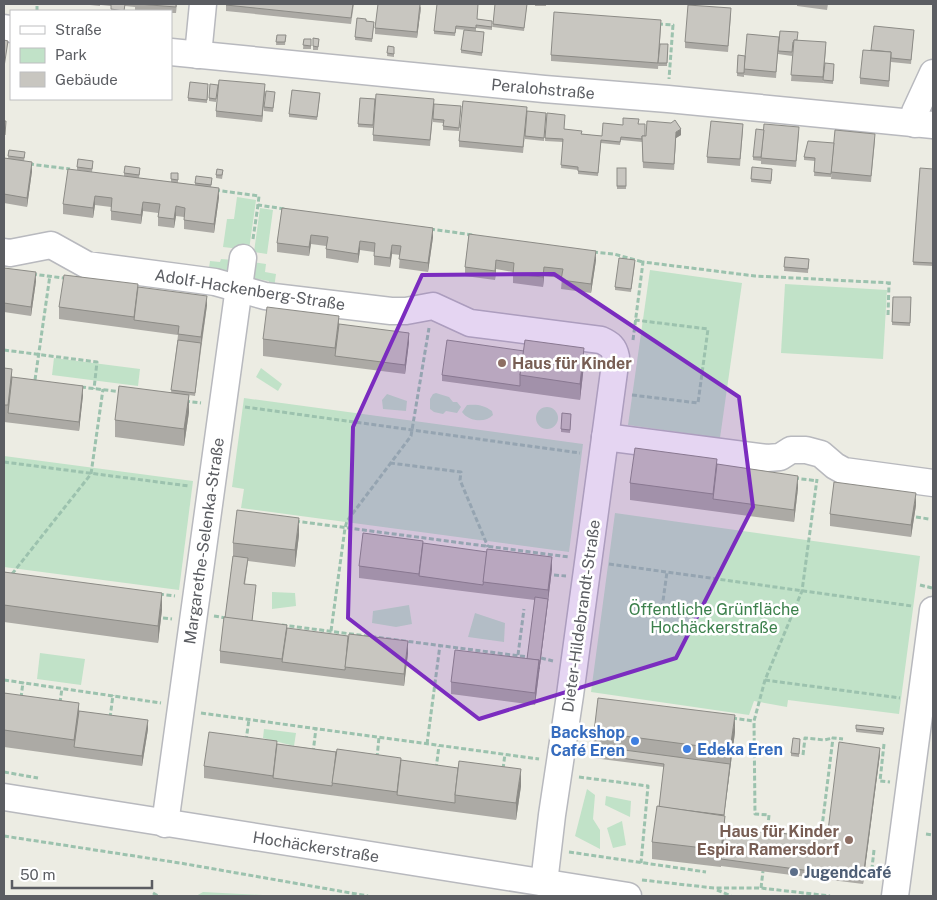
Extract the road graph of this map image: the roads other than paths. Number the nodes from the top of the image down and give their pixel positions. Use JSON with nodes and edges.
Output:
{"nodes":[{"id":1,"x":203,"y":4,"type":"edge"},
{"id":2,"x":172,"y":52,"type":"edge"},
{"id":3,"x":198,"y":55,"type":"junction"},
{"id":4,"x":933,"y":73,"type":"edge"},
{"id":5,"x":924,"y":125,"type":"edge"},
{"id":6,"x":4,"y":252,"type":"edge"},
{"id":7,"x":243,"y":258,"type":"road end"},
{"id":8,"x":239,"y":288,"type":"junction"},
{"id":9,"x":624,"y":346,"type":"joint"},
{"id":10,"x":595,"y":445,"type":"junction"},
{"id":11,"x":933,"y":483,"type":"edge"},
{"id":12,"x":922,"y":608,"type":"edge"},
{"id":13,"x":4,"y":797,"type":"edge"},
{"id":14,"x":166,"y":824,"type":"junction"},
{"id":15,"x":544,"y":883,"type":"junction"},
{"id":16,"x":634,"y":888,"type":"edge"},
{"id":17,"x":894,"y":896,"type":"edge"}],
"edges":[{"from":1,"to":3,"type":"street"},
{"from":2,"to":3,"type":"street","name":"Peralohstraße"},
{"from":3,"to":5,"type":"street","name":"Peralohstraße"},
{"from":4,"to":5,"type":"street","name":"Peralohstraße"},
{"from":6,"to":8,"type":"street","name":"Adolf-Hackenberg-Straße"},
{"from":7,"to":8,"type":"street","name":"Margarethe-Selenka-Straße"},
{"from":8,"to":9,"type":"street","name":"Adolf-Hackenberg-Straße"},
{"from":8,"to":14,"type":"street","name":"Margarethe-Selenka-Straße"},
{"from":9,"to":10,"type":"street","name":"Dieter-Hildebrandt-Straße"},
{"from":10,"to":11,"type":"street"},
{"from":10,"to":15,"type":"street","name":"Dieter-Hildebrandt-Straße"},
{"from":12,"to":17,"type":"street"},
{"from":13,"to":14,"type":"street","name":"Hochäckerstraße"},
{"from":14,"to":15,"type":"street","name":"Hochäckerstraße"},
{"from":15,"to":16,"type":"street","name":"Hochäckerstraße"}]}
